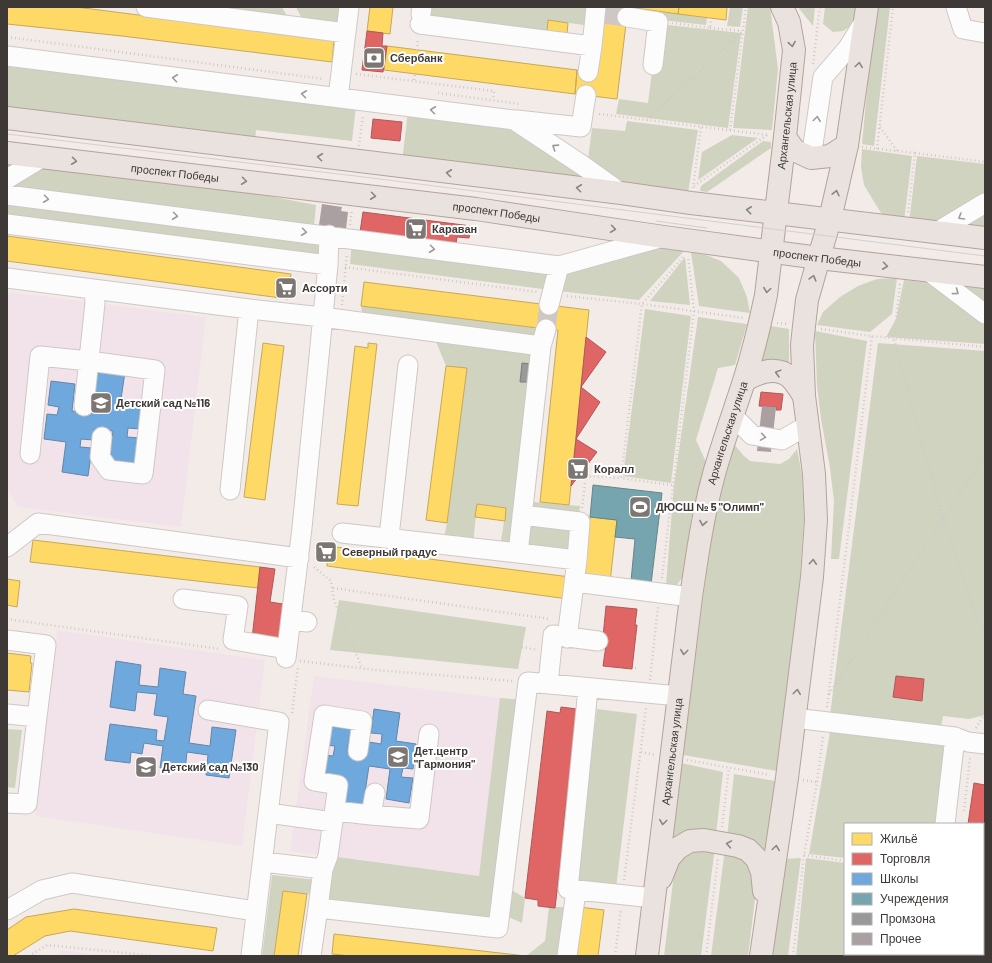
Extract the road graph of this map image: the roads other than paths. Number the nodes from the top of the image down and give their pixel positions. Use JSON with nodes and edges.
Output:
{"nodes":[{"id":1,"x":146,"y":7,"type":"edge"},
{"id":2,"x":349,"y":7,"type":"edge"},
{"id":3,"x":782,"y":7,"type":"edge"},
{"id":4,"x":956,"y":7,"type":"edge"},
{"id":5,"x":598,"y":11,"type":"edge"},
{"id":6,"x":866,"y":14,"type":"edge"},
{"id":7,"x":421,"y":15,"type":"edge"},
{"id":8,"x":627,"y":17,"type":"tunnel mouth"},
{"id":9,"x":346,"y":33,"type":"junction"},
{"id":10,"x":985,"y":33,"type":"edge"},
{"id":11,"x":592,"y":46,"type":"junction"},
{"id":12,"x":7,"y":56,"type":"edge"},
{"id":13,"x":653,"y":65,"type":"dead end"},
{"id":14,"x":588,"y":72,"type":"dead end"},
{"id":15,"x":586,"y":95,"type":"dead end"},
{"id":16,"x":338,"y":98,"type":"junction"},
{"id":17,"x":7,"y":118,"type":"edge"},
{"id":18,"x":514,"y":120,"type":"junction"},
{"id":19,"x":776,"y":136,"type":"junction"},
{"id":20,"x":847,"y":145,"type":"junction"},
{"id":21,"x":7,"y":153,"type":"edge"},
{"id":22,"x":43,"y":157,"type":"junction"},
{"id":23,"x":812,"y":158,"type":"junction"},
{"id":24,"x":7,"y":179,"type":"edge"},
{"id":25,"x":621,"y":193,"type":"junction"},
{"id":26,"x":7,"y":194,"type":"edge"},
{"id":27,"x":985,"y":203,"type":"edge"},
{"id":28,"x":776,"y":213,"type":"junction"},
{"id":29,"x":830,"y":219,"type":"junction"},
{"id":30,"x":7,"y":224,"type":"edge"},
{"id":31,"x":937,"y":232,"type":"junction"},
{"id":32,"x":329,"y":235,"type":"junction"},
{"id":33,"x":664,"y":237,"type":"junction"},
{"id":34,"x":985,"y":238,"type":"edge"},
{"id":35,"x":772,"y":251,"type":"junction"},
{"id":36,"x":819,"y":258,"type":"junction"},
{"id":37,"x":328,"y":265,"type":"junction"},
{"id":38,"x":559,"y":266,"type":"junction"},
{"id":39,"x":927,"y":270,"type":"junction"},
{"id":40,"x":985,"y":277,"type":"edge"},
{"id":41,"x":7,"y":278,"type":"edge"},
{"id":42,"x":94,"y":290,"type":"junction"},
{"id":43,"x":551,"y":300,"type":"tunnel mouth"},
{"id":44,"x":249,"y":309,"type":"junction"},
{"id":45,"x":985,"y":314,"type":"edge"},
{"id":46,"x":322,"y":317,"type":"junction"},
{"id":47,"x":89,"y":361,"type":"junction"},
{"id":48,"x":408,"y":365,"type":"dead end"},
{"id":49,"x":745,"y":380,"type":"junction"},
{"id":50,"x":804,"y":396,"type":"junction"},
{"id":51,"x":84,"y":406,"type":"dead end"},
{"id":52,"x":732,"y":415,"type":"junction"},
{"id":53,"x":808,"y":425,"type":"junction"},
{"id":54,"x":102,"y":438,"type":"dead end"},
{"id":55,"x":30,"y":454,"type":"dead end"},
{"id":56,"x":230,"y":490,"type":"dead end"},
{"id":57,"x":522,"y":515,"type":"junction"},
{"id":58,"x":342,"y":533,"type":"dead end"},
{"id":59,"x":389,"y":538,"type":"junction"},
{"id":60,"x":7,"y":547,"type":"edge"},
{"id":61,"x":518,"y":553,"type":"junction"},
{"id":62,"x":577,"y":560,"type":"junction"},
{"id":63,"x":306,"y":563,"type":"junction"},
{"id":64,"x":575,"y":582,"type":"junction"},
{"id":65,"x":691,"y":597,"type":"junction"},
{"id":66,"x":183,"y":599,"type":"dead end"},
{"id":67,"x":568,"y":630,"type":"junction"},
{"id":68,"x":7,"y":640,"type":"edge"},
{"id":69,"x":598,"y":641,"type":"dead end"},
{"id":70,"x":548,"y":684,"type":"junction"},
{"id":71,"x":588,"y":689,"type":"junction"},
{"id":72,"x":678,"y":696,"type":"junction"},
{"id":73,"x":208,"y":710,"type":"dead end"},
{"id":74,"x":7,"y":714,"type":"edge"},
{"id":75,"x":37,"y":717,"type":"junction"},
{"id":76,"x":794,"y":718,"type":"junction"},
{"id":77,"x":429,"y":734,"type":"dead end"},
{"id":78,"x":955,"y":737,"type":"junction"},
{"id":79,"x":985,"y":744,"type":"edge"},
{"id":80,"x":358,"y":751,"type":"dead end"},
{"id":81,"x":375,"y":794,"type":"dead end"},
{"id":82,"x":7,"y":803,"type":"edge"},
{"id":83,"x":268,"y":813,"type":"junction"},
{"id":84,"x":371,"y":815,"type":"junction"},
{"id":85,"x":334,"y":816,"type":"junction"},
{"id":86,"x":945,"y":823,"type":"edge"},
{"id":87,"x":263,"y":862,"type":"junction"},
{"id":88,"x":323,"y":869,"type":"junction"},
{"id":89,"x":576,"y":890,"type":"junction"},
{"id":90,"x":654,"y":898,"type":"junction"},
{"id":91,"x":318,"y":908,"type":"junction"},
{"id":92,"x":7,"y":910,"type":"edge"},
{"id":93,"x":256,"y":911,"type":"junction"},
{"id":94,"x":766,"y":920,"type":"junction"},
{"id":95,"x":251,"y":956,"type":"edge"},
{"id":96,"x":311,"y":956,"type":"edge"},
{"id":97,"x":567,"y":956,"type":"edge"},
{"id":98,"x":648,"y":956,"type":"edge"},
{"id":99,"x":761,"y":956,"type":"edge"}],
"edges":[{"from":1,"to":9,"type":"street"},
{"from":2,"to":9,"type":"street"},
{"from":3,"to":19,"type":"main road","name":"Архангельская улица","one_way":true},
{"from":4,"to":10,"type":"street"},
{"from":5,"to":11,"type":"street"},
{"from":20,"to":6,"type":"main road","one_way":true},
{"from":23,"to":6,"type":"street","one_way":true},
{"from":7,"to":11,"type":"street"},
{"from":8,"to":13,"type":"street"},
{"from":9,"to":16,"type":"street"},
{"from":11,"to":14,"type":"street"},
{"from":16,"to":12,"type":"street","one_way":true},
{"from":15,"to":18,"type":"street"},
{"from":18,"to":16,"type":"street","one_way":true},
{"from":25,"to":17,"type":"main road","one_way":true},
{"from":25,"to":18,"type":"street","one_way":true},
{"from":19,"to":23,"type":"main road"},
{"from":19,"to":28,"type":"main road","name":"Архангельская улица"},
{"from":20,"to":23,"type":"main road"},
{"from":29,"to":20,"type":"main road","one_way":true},
{"from":21,"to":22,"type":"main road","name":"проспект Победы"},
{"from":22,"to":24,"type":"street"},
{"from":22,"to":33,"type":"main road","name":"проспект Победы","one_way":true},
{"from":28,"to":25,"type":"main road","one_way":true},
{"from":26,"to":32,"type":"street","one_way":true},
{"from":27,"to":31,"type":"street","one_way":true},
{"from":28,"to":29,"type":"main road"},
{"from":28,"to":35,"type":"main road","name":"Архангельская улица"},
{"from":29,"to":31,"type":"main road"},
{"from":29,"to":36,"type":"main road"},
{"from":30,"to":37,"type":"street"},
{"from":31,"to":34,"type":"main road"},
{"from":32,"to":37,"type":"street"},
{"from":32,"to":38,"type":"street","one_way":true},
{"from":33,"to":35,"type":"main road","name":"проспект Победы"},
{"from":33,"to":38,"type":"street"},
{"from":35,"to":36,"type":"main road","name":"проспект Победы"},
{"from":35,"to":49,"type":"main road","name":"Архангельская улица","one_way":true},
{"from":36,"to":39,"type":"main road","name":"проспект Победы","one_way":true},
{"from":50,"to":36,"type":"main road","one_way":true},
{"from":37,"to":46,"type":"street"},
{"from":38,"to":43,"type":"street"},
{"from":39,"to":40,"type":"main road","name":"проспект Победы"},
{"from":39,"to":45,"type":"street","one_way":true},
{"from":41,"to":42,"type":"street"},
{"from":42,"to":44,"type":"street"},
{"from":42,"to":47,"type":"street"},
{"from":44,"to":46,"type":"street"},
{"from":44,"to":56,"type":"street"},
{"from":46,"to":57,"type":"street"},
{"from":46,"to":63,"type":"street"},
{"from":47,"to":51,"type":"street"},
{"from":47,"to":54,"type":"street"},
{"from":47,"to":55,"type":"street"},
{"from":48,"to":59,"type":"street"},
{"from":50,"to":49,"type":"main road","one_way":true},
{"from":49,"to":52,"type":"main road","name":"Архангельская улица"},
{"from":50,"to":53,"type":"main road"},
{"from":52,"to":53,"type":"street","one_way":true},
{"from":52,"to":65,"type":"main road","name":"Архангельская улица","one_way":true},
{"from":76,"to":53,"type":"main road","one_way":true},
{"from":57,"to":61,"type":"street"},
{"from":57,"to":62,"type":"street"},
{"from":58,"to":59,"type":"street"},
{"from":59,"to":61,"type":"street"},
{"from":60,"to":63,"type":"street"},
{"from":61,"to":62,"type":"street"},
{"from":62,"to":64,"type":"street"},
{"from":63,"to":66,"type":"street"},
{"from":64,"to":65,"type":"street"},
{"from":64,"to":67,"type":"street"},
{"from":65,"to":72,"type":"main road","name":"Архангельская улица","one_way":true},
{"from":67,"to":69,"type":"street"},
{"from":67,"to":70,"type":"street"},
{"from":68,"to":75,"type":"street"},
{"from":70,"to":71,"type":"street"},
{"from":70,"to":91,"type":"street"},
{"from":71,"to":72,"type":"street"},
{"from":71,"to":89,"type":"street"},
{"from":72,"to":90,"type":"main road","name":"Архангельская улица","one_way":true},
{"from":73,"to":83,"type":"street"},
{"from":74,"to":75,"type":"street"},
{"from":75,"to":82,"type":"street"},
{"from":76,"to":78,"type":"street"},
{"from":94,"to":76,"type":"main road","one_way":true},
{"from":77,"to":84,"type":"street"},
{"from":78,"to":79,"type":"street"},
{"from":78,"to":86,"type":"street"},
{"from":80,"to":85,"type":"street"},
{"from":81,"to":84,"type":"street"},
{"from":83,"to":85,"type":"street"},
{"from":83,"to":87,"type":"street"},
{"from":84,"to":85,"type":"street"},
{"from":85,"to":88,"type":"street"},
{"from":87,"to":88,"type":"street"},
{"from":87,"to":93,"type":"street"},
{"from":88,"to":91,"type":"street"},
{"from":89,"to":90,"type":"street"},
{"from":89,"to":97,"type":"street"},
{"from":94,"to":90,"type":"main road","one_way":true},
{"from":90,"to":98,"type":"main road","name":"Архангельская улица"},
{"from":91,"to":96,"type":"street"},
{"from":92,"to":93,"type":"street"},
{"from":93,"to":95,"type":"street"},
{"from":94,"to":99,"type":"main road"}]}
